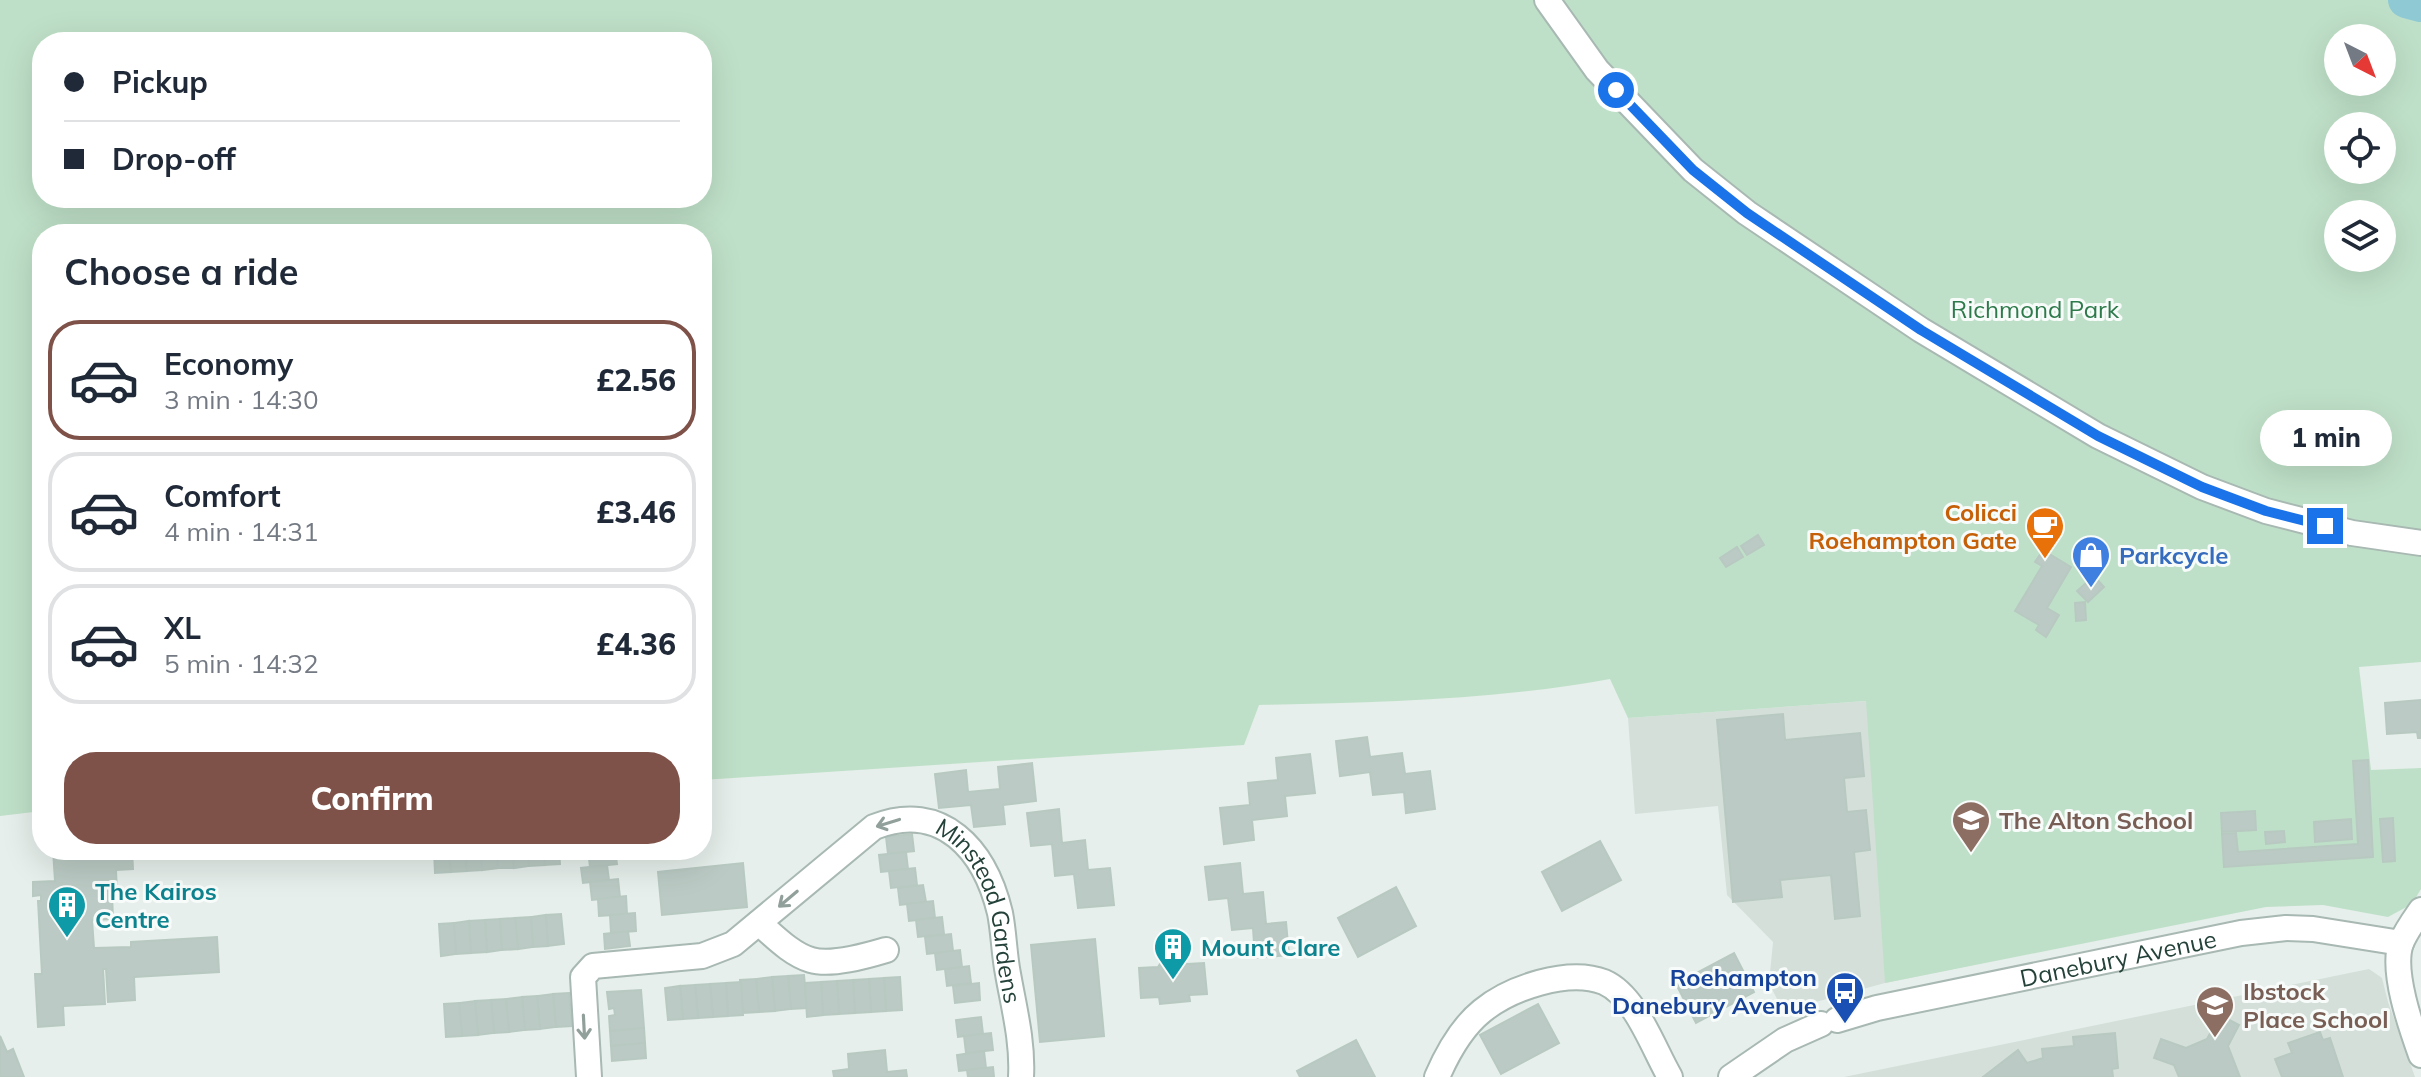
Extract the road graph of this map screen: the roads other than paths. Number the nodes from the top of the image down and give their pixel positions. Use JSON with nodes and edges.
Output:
{"nodes":[{"id":1,"x":1547,"y":0,"type":"edge"},
{"id":2,"x":2421,"y":543,"type":"edge"},
{"id":3,"x":2421,"y":910,"type":"edge"},
{"id":4,"x":759,"y":923,"type":"junction"},
{"id":5,"x":2401,"y":943,"type":"junction"},
{"id":6,"x":886,"y":950,"type":"dead end"},
{"id":7,"x":2421,"y":1055,"type":"edge"},
{"id":8,"x":1763,"y":1067,"type":"edge"},
{"id":9,"x":589,"y":1077,"type":"edge"},
{"id":10,"x":1021,"y":1077,"type":"edge"},
{"id":11,"x":1437,"y":1077,"type":"edge"},
{"id":12,"x":1670,"y":1077,"type":"edge"},
{"id":13,"x":1731,"y":1077,"type":"edge"}],
"edges":[{"from":1,"to":2,"type":"street"},
{"from":3,"to":5,"type":"street"},
{"from":4,"to":6,"type":"street"},
{"from":4,"to":9,"type":"street","name":"Minstead Gardens","one_way":true},
{"from":10,"to":4,"type":"street","name":"Minstead Gardens","one_way":true},
{"from":5,"to":7,"type":"street"},
{"from":5,"to":8,"type":"street","name":"Danebury Avenue"},
{"from":8,"to":13,"type":"street","name":"Danebury Avenue"},
{"from":11,"to":12,"type":"street"}]}
